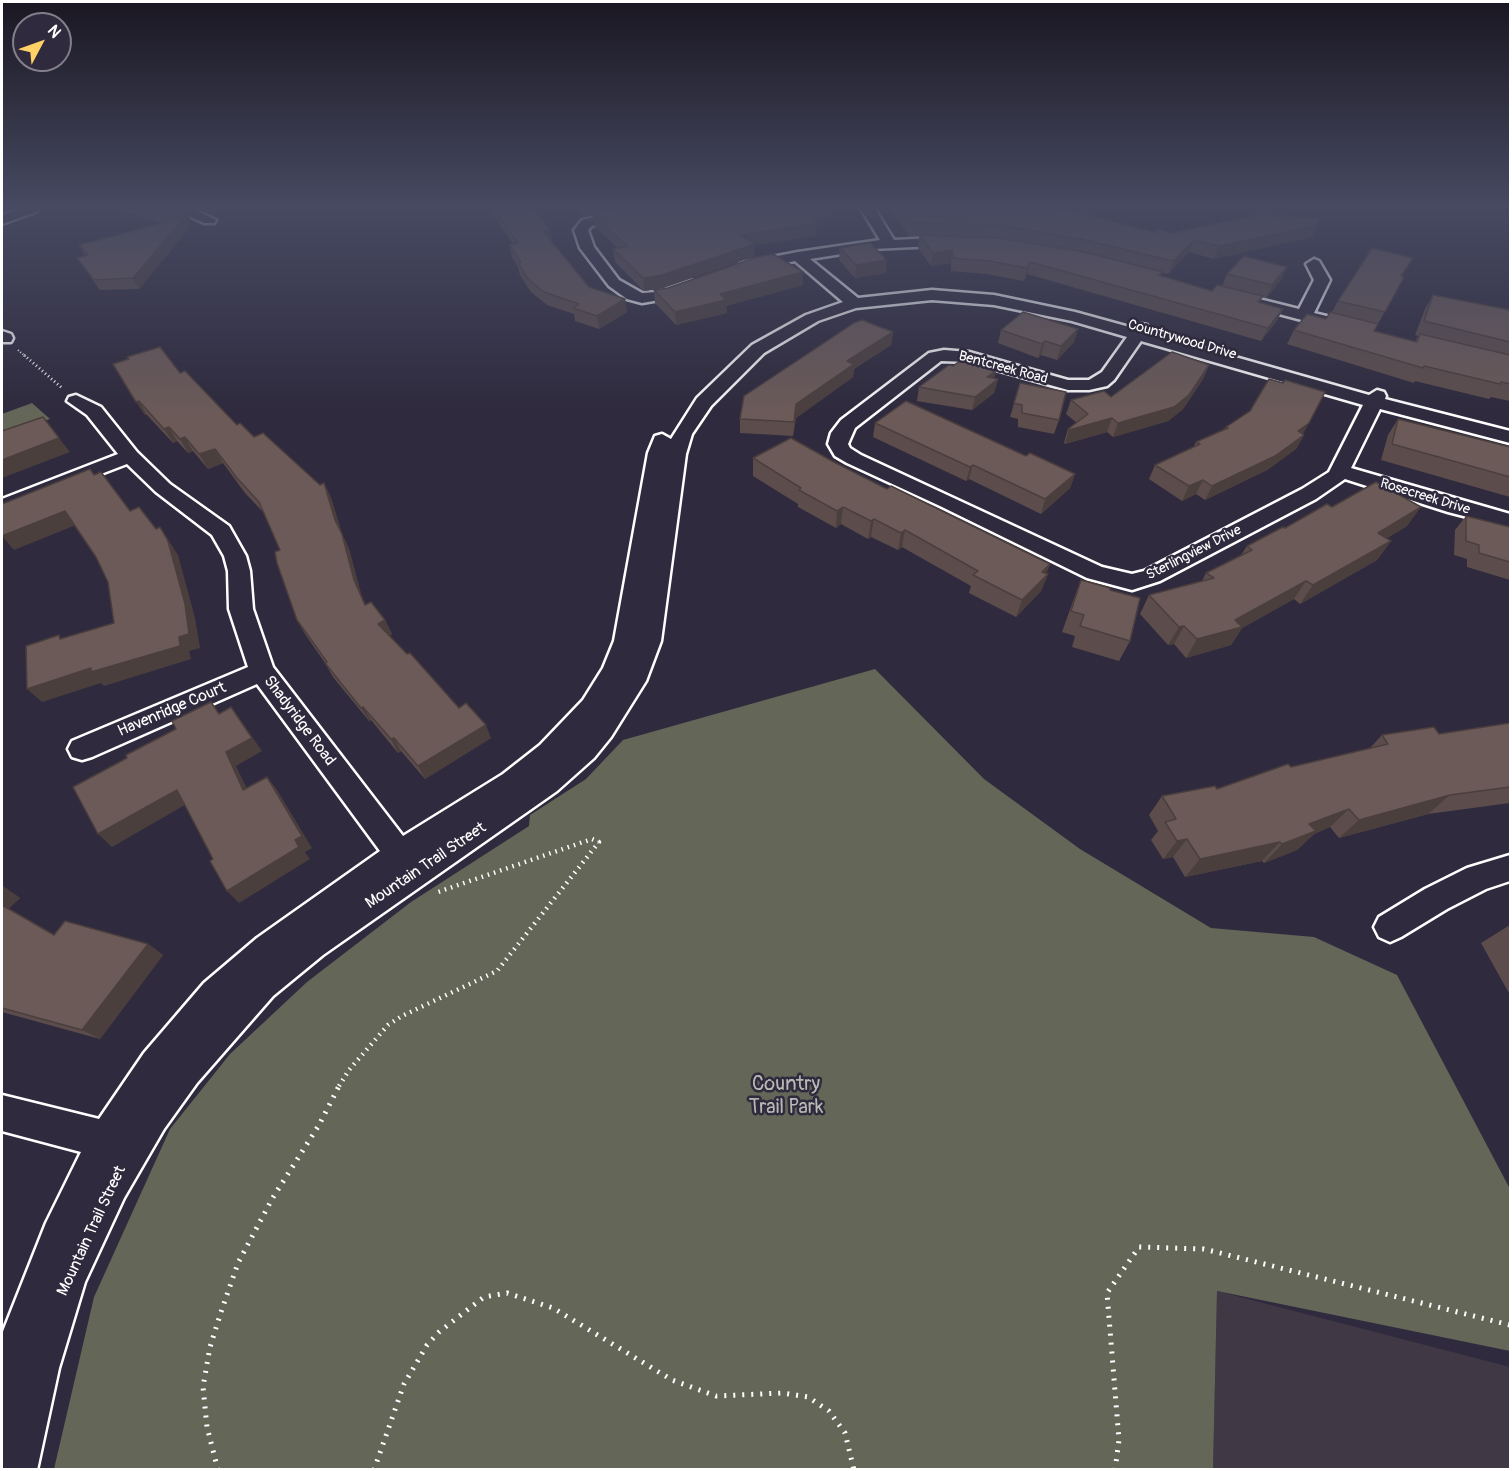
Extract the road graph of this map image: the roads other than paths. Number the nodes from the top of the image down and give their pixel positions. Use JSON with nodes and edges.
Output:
{"nodes":[{"id":1,"x":609,"y":278,"type":"edge"},
{"id":2,"x":707,"y":278,"type":"edge"},
{"id":3,"x":825,"y":278,"type":"edge"},
{"id":4,"x":1321,"y":278,"type":"edge"},
{"id":5,"x":1227,"y":296,"type":"edge"},
{"id":6,"x":851,"y":300,"type":"junction"},
{"id":7,"x":1304,"y":316,"type":"junction"},
{"id":8,"x":1359,"y":329,"type":"edge"},
{"id":9,"x":1139,"y":332,"type":"junction"},
{"id":10,"x":1375,"y":399,"type":"junction"},
{"id":11,"x":76,"y":401,"type":"road end"},
{"id":12,"x":1510,"y":429,"type":"edge"},
{"id":13,"x":1510,"y":437,"type":"edge"},
{"id":14,"x":838,"y":444,"type":"joint"},
{"id":15,"x":130,"y":456,"type":"junction"},
{"id":16,"x":1341,"y":471,"type":"junction"},
{"id":17,"x":2,"y":506,"type":"edge"},
{"id":18,"x":1510,"y":520,"type":"edge"},
{"id":19,"x":262,"y":671,"type":"junction"},
{"id":20,"x":82,"y":749,"type":"dead end"},
{"id":21,"x":406,"y":863,"type":"junction"},
{"id":22,"x":1510,"y":868,"type":"edge"},
{"id":23,"x":1390,"y":927,"type":"dead end"},
{"id":24,"x":2,"y":1113,"type":"edge"},
{"id":25,"x":119,"y":1143,"type":"junction"},
{"id":26,"x":2,"y":1411,"type":"edge"},
{"id":27,"x":14,"y":1470,"type":"edge"}],
"edges":[{"from":1,"to":2,"type":"street"},
{"from":3,"to":6,"type":"street"},
{"from":4,"to":7,"type":"street"},
{"from":5,"to":7,"type":"street"},
{"from":6,"to":9,"type":"street","name":"Countrywood Drive"},
{"from":6,"to":21,"type":"street","name":"Mountain Trail Street"},
{"from":7,"to":8,"type":"street"},
{"from":9,"to":10,"type":"street","name":"Countrywood Drive"},
{"from":9,"to":14,"type":"street","name":"Bentcreek Road"},
{"from":10,"to":12,"type":"street","name":"Countrywood Drive"},
{"from":10,"to":13,"type":"street","name":"Countrywood Drive"},
{"from":10,"to":16,"type":"street","name":"Sterlingview Drive"},
{"from":11,"to":15,"type":"street","name":"Shadyridge Road"},
{"from":14,"to":16,"type":"street","name":"Sterlingview Drive"},
{"from":15,"to":17,"type":"street"},
{"from":15,"to":19,"type":"street","name":"Shadyridge Road"},
{"from":16,"to":18,"type":"street","name":"Rosecreek Drive"},
{"from":19,"to":20,"type":"street","name":"Havenridge Court"},
{"from":19,"to":21,"type":"street","name":"Shadyridge Road"},
{"from":21,"to":25,"type":"street","name":"Mountain Trail Street"},
{"from":22,"to":23,"type":"street"},
{"from":24,"to":25,"type":"street"},
{"from":25,"to":26,"type":"street","name":"Mountain Trail Street"},
{"from":25,"to":27,"type":"street","name":"Mountain Trail Street"}]}
